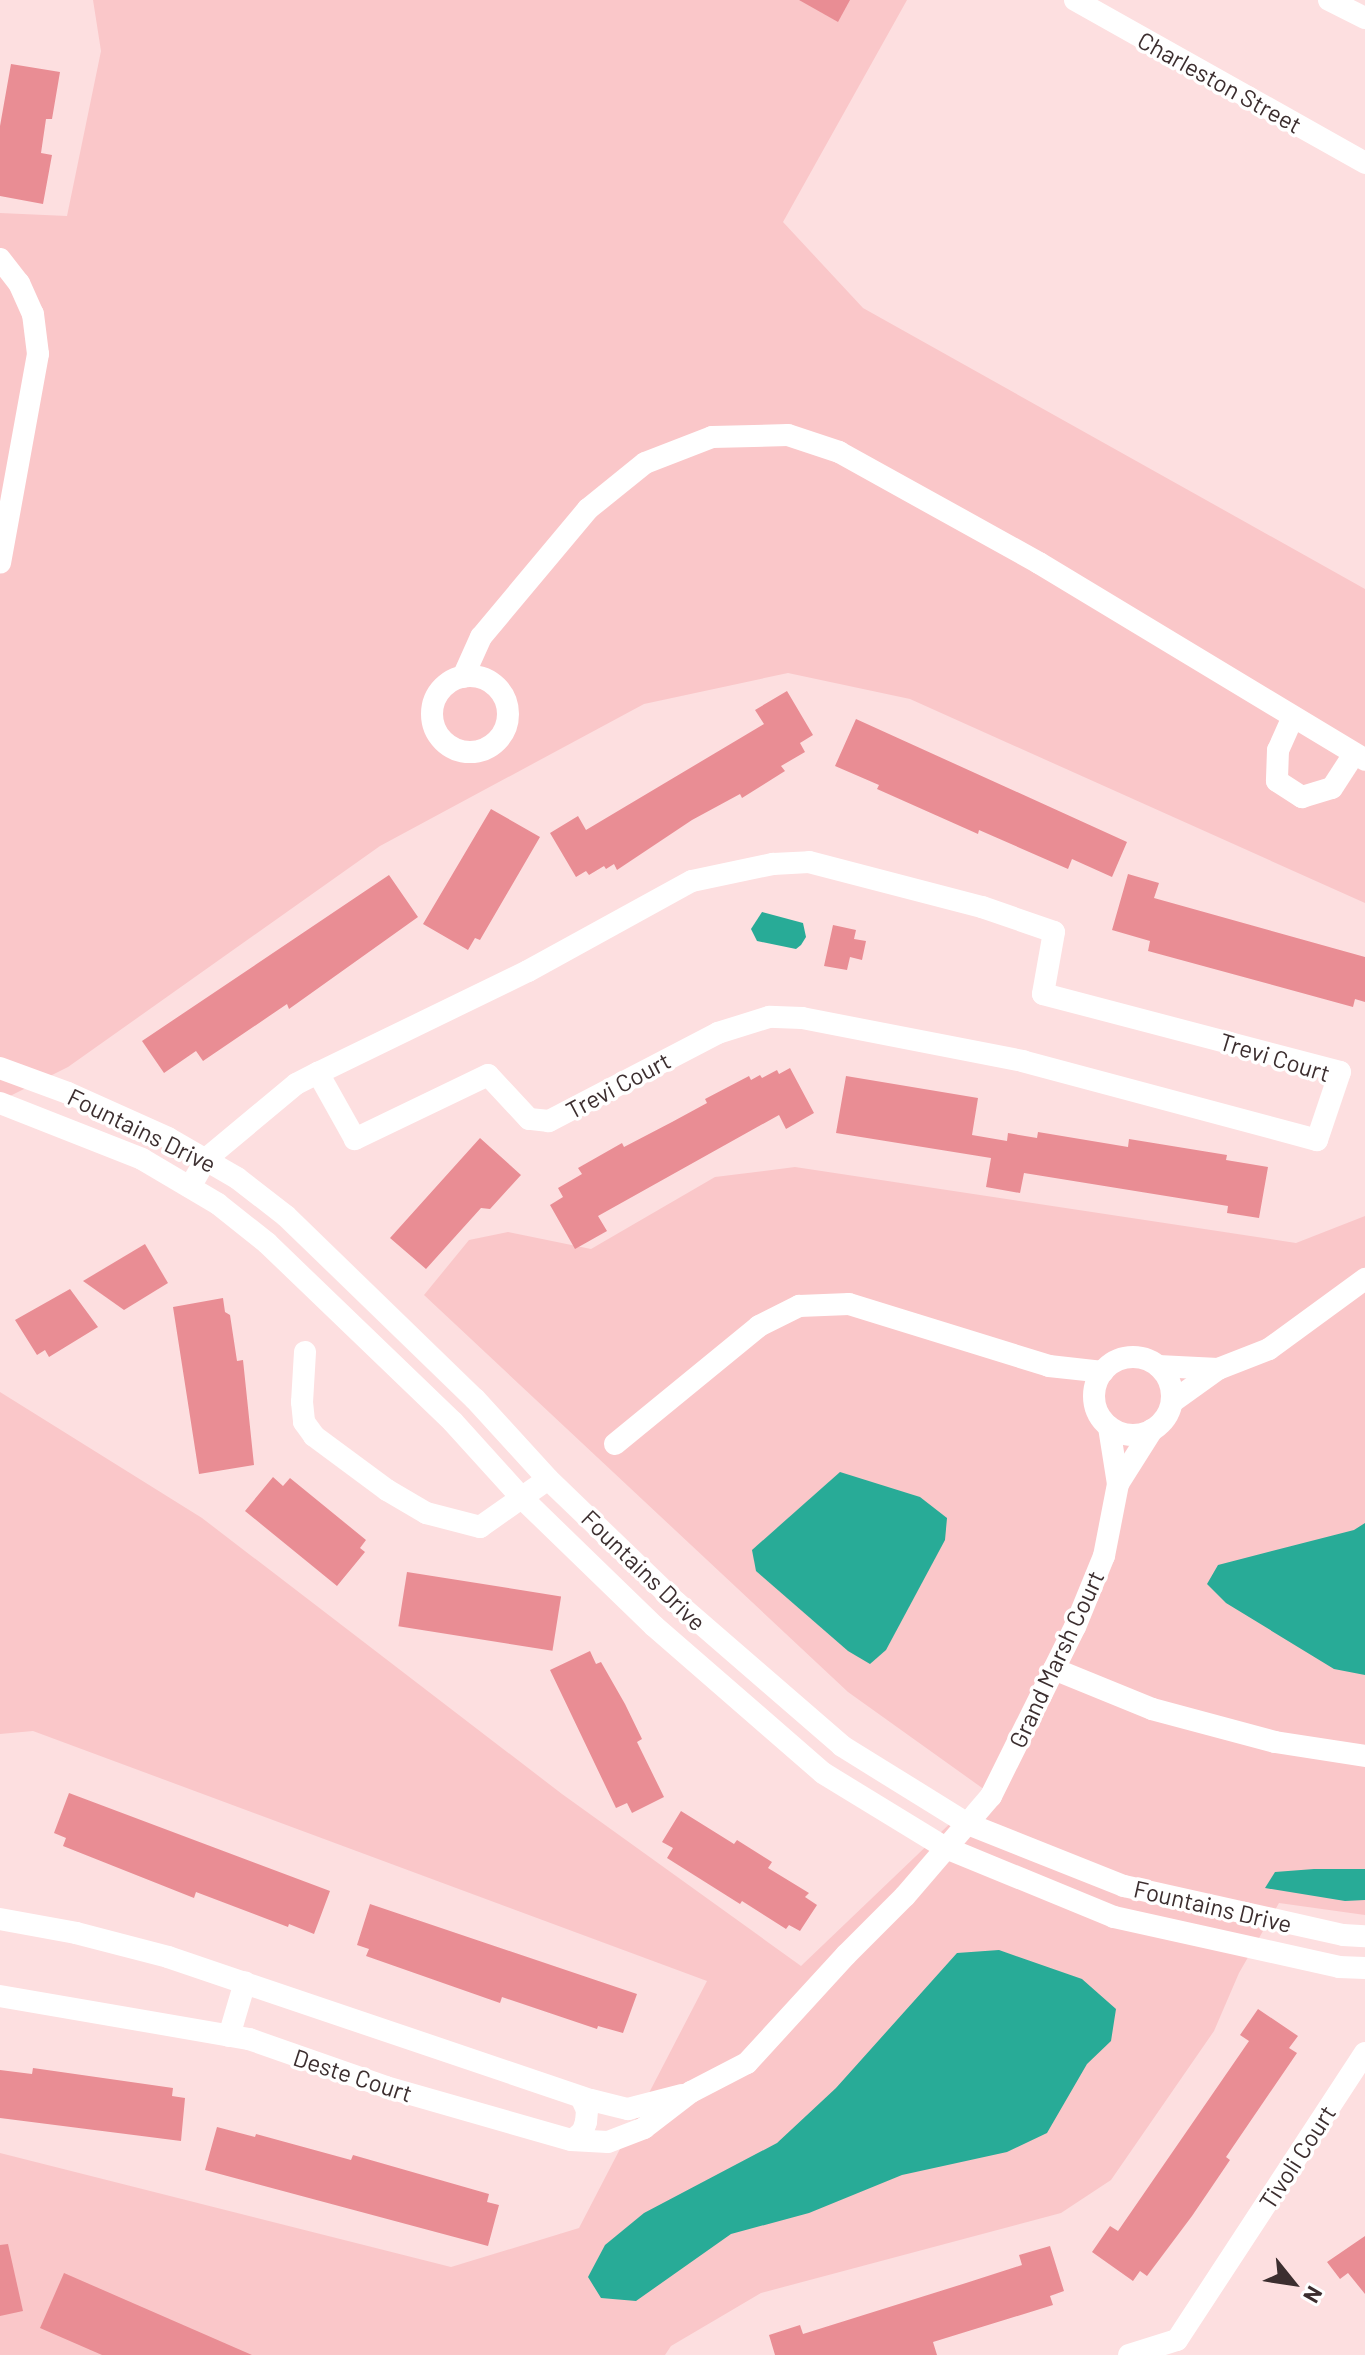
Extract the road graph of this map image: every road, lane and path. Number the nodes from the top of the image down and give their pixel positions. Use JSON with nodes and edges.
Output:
{"nodes":[{"id":1,"x":1075,"y":0,"type":"edge"},
{"id":2,"x":1329,"y":0,"type":"edge"},
{"id":3,"x":1365,"y":18,"type":"edge"},
{"id":4,"x":1365,"y":163,"type":"edge"},
{"id":5,"x":0,"y":259,"type":"edge"},
{"id":6,"x":0,"y":563,"type":"edge"},
{"id":7,"x":463,"y":677,"type":"dead end"},
{"id":8,"x":1292,"y":719,"type":"junction"},
{"id":9,"x":1359,"y":757,"type":"edge"},
{"id":10,"x":0,"y":1068,"type":"edge"},
{"id":11,"x":318,"y":1073,"type":"junction"},
{"id":12,"x":0,"y":1103,"type":"edge"},
{"id":13,"x":206,"y":1159,"type":"junction"},
{"id":14,"x":190,"y":1187,"type":"junction"},
{"id":15,"x":1365,"y":1279,"type":"edge"},
{"id":16,"x":305,"y":1352,"type":"dead end"},
{"id":17,"x":1049,"y":1366,"type":"junction"},
{"id":18,"x":1158,"y":1366,"type":"junction"},
{"id":19,"x":1218,"y":1369,"type":"junction"},
{"id":20,"x":1103,"y":1372,"type":"junction"},
{"id":21,"x":1094,"y":1399,"type":"junction"},
{"id":22,"x":1172,"y":1402,"type":"junction"},
{"id":23,"x":1109,"y":1427,"type":"junction"},
{"id":24,"x":1152,"y":1430,"type":"junction"},
{"id":25,"x":615,"y":1444,"type":"dead end"},
{"id":26,"x":548,"y":1479,"type":"junction"},
{"id":27,"x":1118,"y":1484,"type":"junction"},
{"id":28,"x":522,"y":1498,"type":"junction"},
{"id":29,"x":1054,"y":1669,"type":"junction"},
{"id":30,"x":1365,"y":1756,"type":"edge"},
{"id":31,"x":968,"y":1824,"type":"junction"},
{"id":32,"x":946,"y":1848,"type":"junction"},
{"id":33,"x":0,"y":1919,"type":"edge"},
{"id":34,"x":1365,"y":1936,"type":"edge"},
{"id":35,"x":1365,"y":1968,"type":"edge"},
{"id":36,"x":245,"y":1982,"type":"junction"},
{"id":37,"x":0,"y":1996,"type":"edge"},
{"id":38,"x":229,"y":2036,"type":"junction"},
{"id":39,"x":1365,"y":2053,"type":"edge"},
{"id":40,"x":691,"y":2092,"type":"junction"},
{"id":41,"x":581,"y":2097,"type":"junction"},
{"id":42,"x":573,"y":2140,"type":"junction"},
{"id":43,"x":1180,"y":2347,"type":"edge"},
{"id":44,"x":1129,"y":2355,"type":"edge"}],
"edges":[{"from":1,"to":4,"type":"street","name":"Charleston Street"},
{"from":2,"to":3,"type":"street"},
{"from":5,"to":6,"type":"street"},
{"from":7,"to":8,"type":"street"},
{"from":8,"to":9,"type":"street"},
{"from":8,"to":9,"type":"street"},
{"from":10,"to":13,"type":"street","name":"Fountains Drive"},
{"from":11,"to":11,"type":"street","name":"Trevi Court"},
{"from":11,"to":13,"type":"street","name":"Trevi Court"},
{"from":12,"to":14,"type":"street","name":"Fountains Drive"},
{"from":13,"to":14,"type":"street","name":"Trevi Court"},
{"from":13,"to":26,"type":"street","name":"Fountains Drive"},
{"from":14,"to":28,"type":"street","name":"Fountains Drive"},
{"from":15,"to":19,"type":"street"},
{"from":16,"to":28,"type":"street"},
{"from":17,"to":20,"type":"street"},
{"from":17,"to":21,"type":"street"},
{"from":17,"to":25,"type":"street"},
{"from":18,"to":19,"type":"street"},
{"from":18,"to":20,"type":"street"},
{"from":18,"to":22,"type":"street"},
{"from":19,"to":22,"type":"street"},
{"from":20,"to":21,"type":"street"},
{"from":21,"to":23,"type":"street"},
{"from":22,"to":24,"type":"street"},
{"from":23,"to":24,"type":"street"},
{"from":23,"to":27,"type":"street","name":"Grand Marsh Court"},
{"from":24,"to":27,"type":"street","name":"Grand Marsh Court"},
{"from":26,"to":28,"type":"street"},
{"from":26,"to":31,"type":"street","name":"Fountains Drive"},
{"from":27,"to":29,"type":"street","name":"Grand Marsh Court"},
{"from":28,"to":32,"type":"street","name":"Fountains Drive"},
{"from":29,"to":30,"type":"street"},
{"from":29,"to":31,"type":"street","name":"Grand Marsh Court"},
{"from":31,"to":32,"type":"street","name":"Deste Court"},
{"from":31,"to":34,"type":"street","name":"Fountains Drive"},
{"from":32,"to":35,"type":"street","name":"Fountains Drive"},
{"from":32,"to":40,"type":"street","name":"Deste Court"},
{"from":33,"to":36,"type":"street","name":"Deste Court"},
{"from":36,"to":38,"type":"street"},
{"from":36,"to":41,"type":"street","name":"Deste Court"},
{"from":37,"to":38,"type":"street","name":"Deste Court"},
{"from":38,"to":42,"type":"street","name":"Deste Court"},
{"from":39,"to":43,"type":"street","name":"Tivoli Court"},
{"from":40,"to":41,"type":"street","name":"Deste Court"},
{"from":40,"to":42,"type":"street","name":"Deste Court"},
{"from":41,"to":42,"type":"street"},
{"from":43,"to":44,"type":"street","name":"Tivoli Court"}]}
